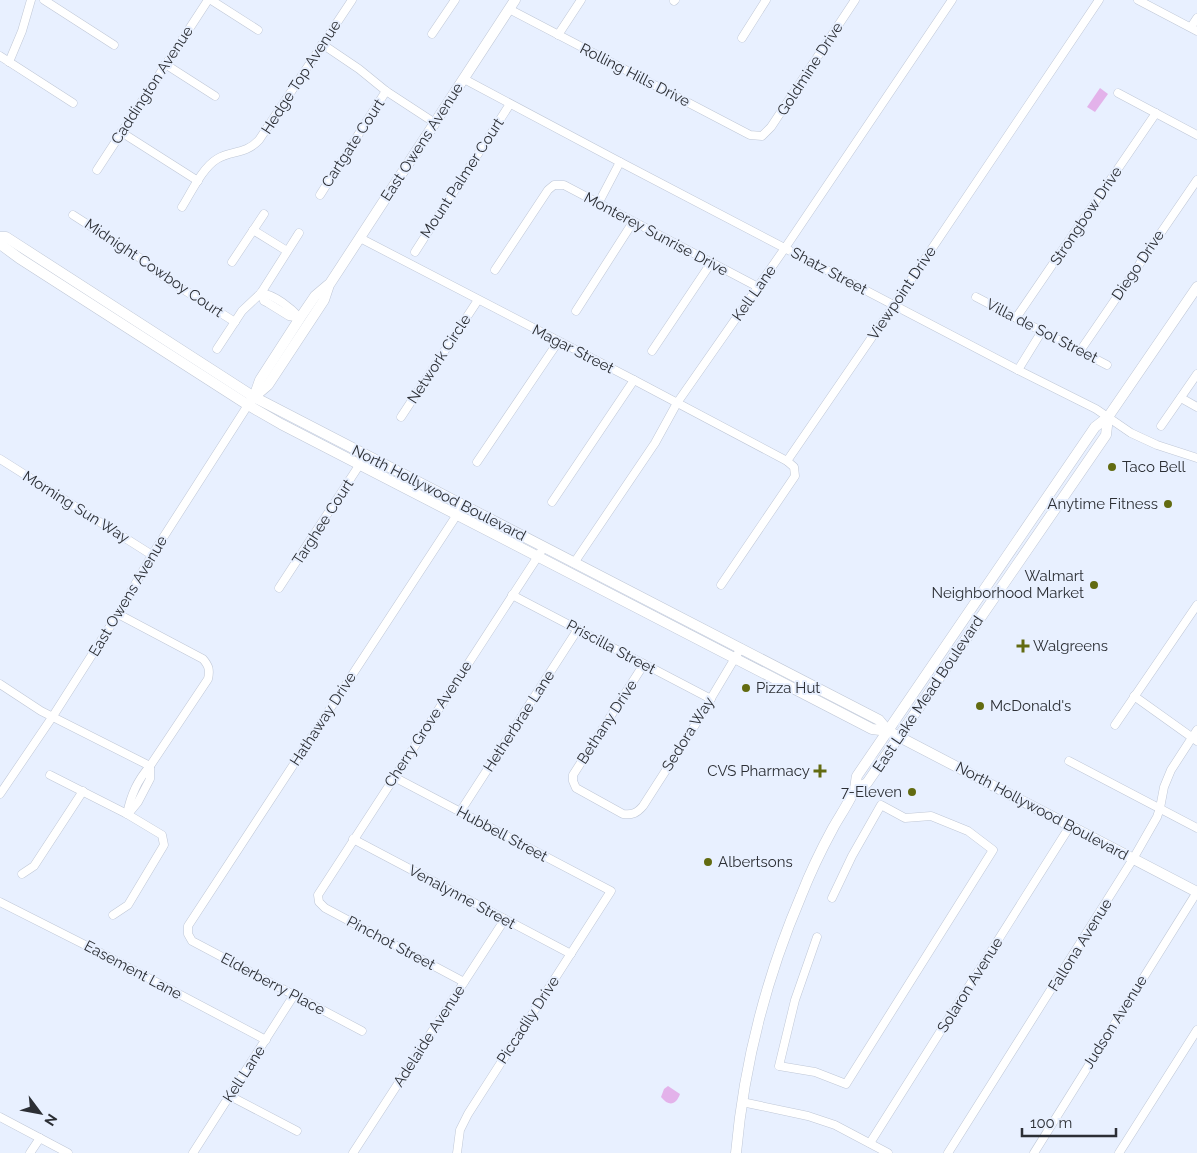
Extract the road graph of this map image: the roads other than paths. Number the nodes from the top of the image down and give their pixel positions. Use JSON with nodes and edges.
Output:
{"nodes":[{"id":1,"x":31,"y":0,"type":"edge"},
{"id":2,"x":44,"y":0,"type":"edge"},
{"id":3,"x":210,"y":0,"type":"edge"},
{"id":4,"x":352,"y":0,"type":"edge"},
{"id":5,"x":455,"y":0,"type":"edge"},
{"id":6,"x":516,"y":0,"type":"edge"},
{"id":7,"x":582,"y":0,"type":"edge"},
{"id":8,"x":766,"y":0,"type":"edge"},
{"id":9,"x":855,"y":0,"type":"edge"},
{"id":10,"x":952,"y":0,"type":"edge"},
{"id":11,"x":1100,"y":0,"type":"edge"},
{"id":12,"x":1138,"y":0,"type":"edge"},
{"id":13,"x":509,"y":9,"type":"junction"},
{"id":14,"x":1197,"y":18,"type":"edge"},
{"id":15,"x":1194,"y":29,"type":"edge"},
{"id":16,"x":258,"y":30,"type":"dead end"},
{"id":17,"x":432,"y":34,"type":"dead end"},
{"id":18,"x":558,"y":35,"type":"junction"},
{"id":19,"x":742,"y":38,"type":"dead end"},
{"id":20,"x":322,"y":44,"type":"junction"},
{"id":21,"x":114,"y":45,"type":"dead end"},
{"id":22,"x":0,"y":56,"type":"edge"},
{"id":23,"x":9,"y":62,"type":"junction"},
{"id":24,"x":165,"y":64,"type":"junction"},
{"id":25,"x":464,"y":79,"type":"junction"},
{"id":26,"x":386,"y":91,"type":"junction"},
{"id":27,"x":1118,"y":93,"type":"dead end"},
{"id":28,"x":216,"y":96,"type":"dead end"},
{"id":29,"x":73,"y":103,"type":"dead end"},
{"id":30,"x":510,"y":104,"type":"junction"},
{"id":31,"x":1156,"y":113,"type":"junction"},
{"id":32,"x":435,"y":123,"type":"junction"},
{"id":33,"x":121,"y":132,"type":"junction"},
{"id":34,"x":1197,"y":135,"type":"edge"},
{"id":35,"x":762,"y":136,"type":"joint"},
{"id":36,"x":620,"y":162,"type":"junction"},
{"id":37,"x":97,"y":170,"type":"dead end"},
{"id":38,"x":1197,"y":180,"type":"edge"},
{"id":39,"x":198,"y":181,"type":"junction"},
{"id":40,"x":320,"y":195,"type":"dead end"},
{"id":41,"x":598,"y":204,"type":"junction"},
{"id":42,"x":182,"y":207,"type":"dead end"},
{"id":43,"x":264,"y":214,"type":"dead end"},
{"id":44,"x":73,"y":215,"type":"dead end"},
{"id":45,"x":633,"y":222,"type":"junction"},
{"id":46,"x":253,"y":230,"type":"junction"},
{"id":47,"x":299,"y":233,"type":"dead end"},
{"id":48,"x":0,"y":237,"type":"edge"},
{"id":49,"x":360,"y":238,"type":"junction"},
{"id":50,"x":0,"y":244,"type":"edge"},
{"id":51,"x":785,"y":248,"type":"junction"},
{"id":52,"x":287,"y":252,"type":"junction"},
{"id":53,"x":415,"y":252,"type":"dead end"},
{"id":54,"x":232,"y":262,"type":"dead end"},
{"id":55,"x":711,"y":263,"type":"junction"},
{"id":56,"x":495,"y":270,"type":"dead end"},
{"id":57,"x":329,"y":285,"type":"junction"},
{"id":58,"x":758,"y":287,"type":"junction"},
{"id":59,"x":1197,"y":287,"type":"edge"},
{"id":60,"x":261,"y":293,"type":"junction"},
{"id":61,"x":976,"y":298,"type":"dead end"},
{"id":62,"x":478,"y":300,"type":"junction"},
{"id":63,"x":894,"y":305,"type":"junction"},
{"id":64,"x":576,"y":311,"type":"dead end"},
{"id":65,"x":300,"y":318,"type":"junction"},
{"id":66,"x":1016,"y":318,"type":"junction"},
{"id":67,"x":235,"y":322,"type":"junction"},
{"id":68,"x":1042,"y":331,"type":"junction"},
{"id":69,"x":558,"y":342,"type":"junction"},
{"id":70,"x":217,"y":349,"type":"dead end"},
{"id":71,"x":652,"y":351,"type":"dead end"},
{"id":72,"x":1080,"y":351,"type":"junction"},
{"id":73,"x":1107,"y":365,"type":"dead end"},
{"id":74,"x":1018,"y":370,"type":"junction"},
{"id":75,"x":1197,"y":374,"type":"edge"},
{"id":76,"x":634,"y":380,"type":"junction"},
{"id":77,"x":1181,"y":398,"type":"junction"},
{"id":78,"x":251,"y":401,"type":"junction"},
{"id":79,"x":677,"y":404,"type":"junction"},
{"id":80,"x":1197,"y":408,"type":"edge"},
{"id":81,"x":400,"y":417,"type":"dead end"},
{"id":82,"x":1108,"y":417,"type":"junction"},
{"id":83,"x":1161,"y":426,"type":"dead end"},
{"id":84,"x":366,"y":455,"type":"junction"},
{"id":85,"x":1197,"y":458,"type":"edge"},
{"id":86,"x":0,"y":459,"type":"edge"},
{"id":87,"x":786,"y":461,"type":"junction"},
{"id":88,"x":477,"y":462,"type":"dead end"},
{"id":89,"x":360,"y":464,"type":"junction"},
{"id":90,"x":552,"y":502,"type":"dead end"},
{"id":91,"x":463,"y":505,"type":"junction"},
{"id":92,"x":457,"y":515,"type":"junction"},
{"id":93,"x":1021,"y":535,"type":"junction"},
{"id":94,"x":544,"y":547,"type":"junction"},
{"id":95,"x":152,"y":555,"type":"junction"},
{"id":96,"x":537,"y":557,"type":"junction"},
{"id":97,"x":574,"y":563,"type":"junction"},
{"id":98,"x":1016,"y":566,"type":"junction"},
{"id":99,"x":721,"y":585,"type":"dead end"},
{"id":100,"x":280,"y":588,"type":"dead end"},
{"id":101,"x":984,"y":590,"type":"junction"},
{"id":102,"x":512,"y":595,"type":"junction"},
{"id":103,"x":1197,"y":605,"type":"edge"},
{"id":104,"x":118,"y":614,"type":"junction"},
{"id":105,"x":578,"y":630,"type":"junction"},
{"id":106,"x":965,"y":641,"type":"junction"},
{"id":107,"x":741,"y":648,"type":"junction"},
{"id":108,"x":734,"y":658,"type":"junction"},
{"id":109,"x":644,"y":664,"type":"junction"},
{"id":110,"x":808,"y":682,"type":"junction"},
{"id":111,"x":0,"y":684,"type":"edge"},
{"id":112,"x":802,"y":693,"type":"junction"},
{"id":113,"x":1134,"y":696,"type":"junction"},
{"id":114,"x":711,"y":699,"type":"junction"},
{"id":115,"x":53,"y":716,"type":"junction"},
{"id":116,"x":1115,"y":725,"type":"dead end"},
{"id":117,"x":1197,"y":730,"type":"edge"},
{"id":118,"x":888,"y":731,"type":"junction"},
{"id":119,"x":899,"y":736,"type":"junction"},
{"id":120,"x":1194,"y":739,"type":"edge"},
{"id":121,"x":1069,"y":761,"type":"dead end"},
{"id":122,"x":150,"y":766,"type":"junction"},
{"id":123,"x":50,"y":775,"type":"dead end"},
{"id":124,"x":394,"y":777,"type":"junction"},
{"id":125,"x":855,"y":789,"type":"junction"},
{"id":126,"x":83,"y":791,"type":"junction"},
{"id":127,"x":0,"y":794,"type":"edge"},
{"id":128,"x":1160,"y":808,"type":"junction"},
{"id":129,"x":460,"y":812,"type":"junction"},
{"id":130,"x":127,"y":814,"type":"junction"},
{"id":131,"x":631,"y":815,"type":"joint"},
{"id":132,"x":1070,"y":826,"type":"junction"},
{"id":133,"x":1197,"y":828,"type":"edge"},
{"id":134,"x":353,"y":840,"type":"junction"},
{"id":135,"x":1134,"y":859,"type":"junction"},
{"id":136,"x":22,"y":874,"type":"dead end"},
{"id":137,"x":611,"y":891,"type":"joint"},
{"id":138,"x":1197,"y":892,"type":"edge"},
{"id":139,"x":832,"y":898,"type":"dead end"},
{"id":140,"x":0,"y":902,"type":"edge"},
{"id":141,"x":319,"y":902,"type":"joint"},
{"id":142,"x":113,"y":915,"type":"dead end"},
{"id":143,"x":505,"y":919,"type":"junction"},
{"id":144,"x":188,"y":934,"type":"joint"},
{"id":145,"x":817,"y":937,"type":"dead end"},
{"id":146,"x":571,"y":954,"type":"junction"},
{"id":147,"x":464,"y":982,"type":"junction"},
{"id":148,"x":294,"y":995,"type":"junction"},
{"id":149,"x":1197,"y":1030,"type":"edge"},
{"id":150,"x":362,"y":1031,"type":"dead end"},
{"id":151,"x":266,"y":1040,"type":"junction"},
{"id":152,"x":230,"y":1096,"type":"junction"},
{"id":153,"x":742,"y":1102,"type":"junction"},
{"id":154,"x":0,"y":1117,"type":"edge"},
{"id":155,"x":297,"y":1131,"type":"dead end"},
{"id":156,"x":40,"y":1138,"type":"junction"},
{"id":157,"x":870,"y":1143,"type":"junction"},
{"id":158,"x":30,"y":1153,"type":"edge"},
{"id":159,"x":68,"y":1153,"type":"edge"},
{"id":160,"x":193,"y":1153,"type":"edge"},
{"id":161,"x":353,"y":1153,"type":"edge"},
{"id":162,"x":457,"y":1153,"type":"edge"},
{"id":163,"x":736,"y":1153,"type":"edge"},
{"id":164,"x":888,"y":1153,"type":"edge"},
{"id":165,"x":948,"y":1153,"type":"edge"},
{"id":166,"x":1034,"y":1153,"type":"edge"},
{"id":167,"x":1119,"y":1153,"type":"edge"}],
"edges":[{"from":1,"to":23,"type":"street"},
{"from":2,"to":21,"type":"street"},
{"from":3,"to":16,"type":"street"},
{"from":3,"to":24,"type":"street","name":"Caddington Avenue"},
{"from":4,"to":20,"type":"street","name":"Hedge Top Avenue"},
{"from":5,"to":17,"type":"street"},
{"from":6,"to":13,"type":"main road","name":"East Owens Avenue"},
{"from":7,"to":18,"type":"street"},
{"from":8,"to":19,"type":"street"},
{"from":9,"to":35,"type":"street","name":"Goldmine Drive"},
{"from":10,"to":51,"type":"street","name":"Kell Lane"},
{"from":11,"to":63,"type":"street","name":"Viewpoint Drive"},
{"from":12,"to":15,"type":"street"},
{"from":13,"to":18,"type":"street","name":"Rolling Hills Drive"},
{"from":13,"to":25,"type":"main road","name":"East Owens Avenue"},
{"from":14,"to":15,"type":"street"},
{"from":18,"to":35,"type":"street","name":"Rolling Hills Drive"},
{"from":20,"to":26,"type":"street"},
{"from":20,"to":39,"type":"street","name":"Hedge Top Avenue"},
{"from":22,"to":23,"type":"street"},
{"from":23,"to":29,"type":"street"},
{"from":24,"to":28,"type":"street"},
{"from":24,"to":33,"type":"street","name":"Caddington Avenue"},
{"from":25,"to":30,"type":"street","name":"Shatz Street"},
{"from":25,"to":32,"type":"main road","name":"East Owens Avenue"},
{"from":26,"to":32,"type":"street"},
{"from":26,"to":40,"type":"street","name":"Cartgate Court"},
{"from":27,"to":31,"type":"street"},
{"from":30,"to":36,"type":"street","name":"Shatz Street"},
{"from":30,"to":53,"type":"street","name":"Mount Palmer Court"},
{"from":31,"to":34,"type":"street"},
{"from":31,"to":66,"type":"street","name":"Strongbow Drive"},
{"from":32,"to":49,"type":"main road","name":"East Owens Avenue"},
{"from":33,"to":37,"type":"street","name":"Caddington Avenue"},
{"from":33,"to":39,"type":"street"},
{"from":36,"to":41,"type":"street"},
{"from":36,"to":51,"type":"street","name":"Shatz Street"},
{"from":38,"to":72,"type":"street","name":"Diego Drive"},
{"from":39,"to":42,"type":"street","name":"Hedge Top Avenue"},
{"from":41,"to":45,"type":"street","name":"Monterey Sunrise Drive"},
{"from":41,"to":56,"type":"street","name":"Monterey Sunrise Drive"},
{"from":43,"to":46,"type":"street"},
{"from":44,"to":67,"type":"street","name":"Midnight Cowboy Court"},
{"from":45,"to":55,"type":"street","name":"Monterey Sunrise Drive"},
{"from":45,"to":64,"type":"street"},
{"from":46,"to":52,"type":"street"},
{"from":46,"to":54,"type":"street"},
{"from":47,"to":52,"type":"street"},
{"from":48,"to":78,"type":"main road","name":"North Hollywood Boulevard"},
{"from":49,"to":57,"type":"main road","name":"East Owens Avenue"},
{"from":49,"to":62,"type":"street","name":"Magar Street"},
{"from":50,"to":78,"type":"main road","name":"North Hollywood Boulevard"},
{"from":51,"to":58,"type":"street","name":"Kell Lane"},
{"from":51,"to":63,"type":"street","name":"Shatz Street"},
{"from":52,"to":60,"type":"street"},
{"from":55,"to":58,"type":"street","name":"Monterey Sunrise Drive"},
{"from":55,"to":71,"type":"street"},
{"from":57,"to":65,"type":"main road","name":"East Owens Avenue"},
{"from":57,"to":78,"type":"main road","name":"East Owens Avenue"},
{"from":58,"to":79,"type":"street","name":"Kell Lane"},
{"from":59,"to":82,"type":"main road","name":"East Lake Mead Boulevard"},
{"from":60,"to":65,"type":"street"},
{"from":60,"to":67,"type":"street"},
{"from":61,"to":66,"type":"street","name":"Villa de Sol Street"},
{"from":62,"to":69,"type":"street","name":"Magar Street"},
{"from":62,"to":81,"type":"street","name":"Network Circle"},
{"from":63,"to":74,"type":"street","name":"Shatz Street"},
{"from":63,"to":87,"type":"street","name":"Viewpoint Drive"},
{"from":65,"to":78,"type":"main road","name":"East Owens Avenue"},
{"from":66,"to":68,"type":"street","name":"Villa de Sol Street"},
{"from":67,"to":70,"type":"street"},
{"from":68,"to":72,"type":"street","name":"Villa de Sol Street"},
{"from":68,"to":74,"type":"street"},
{"from":69,"to":76,"type":"street","name":"Magar Street"},
{"from":69,"to":88,"type":"street"},
{"from":72,"to":73,"type":"street","name":"Villa de Sol Street"},
{"from":74,"to":82,"type":"street","name":"Shatz Street"},
{"from":75,"to":77,"type":"street"},
{"from":76,"to":79,"type":"street","name":"Magar Street"},
{"from":76,"to":90,"type":"street"},
{"from":77,"to":80,"type":"street"},
{"from":77,"to":83,"type":"street"},
{"from":78,"to":84,"type":"main road","name":"North Hollywood Boulevard"},
{"from":78,"to":89,"type":"main road","name":"North Hollywood Boulevard"},
{"from":78,"to":95,"type":"street","name":"East Owens Avenue"},
{"from":79,"to":87,"type":"street","name":"Magar Street"},
{"from":79,"to":97,"type":"street","name":"Kell Lane"},
{"from":82,"to":85,"type":"street","name":"Shatz Street"},
{"from":82,"to":93,"type":"main road","name":"East Lake Mead Boulevard"},
{"from":82,"to":98,"type":"main road","name":"East Lake Mead Boulevard"},
{"from":84,"to":89,"type":"street","name":"Targhee Court"},
{"from":84,"to":91,"type":"main road","name":"North Hollywood Boulevard"},
{"from":86,"to":95,"type":"street","name":"Morning Sun Way"},
{"from":87,"to":99,"type":"street"},
{"from":89,"to":92,"type":"main road","name":"North Hollywood Boulevard"},
{"from":89,"to":100,"type":"street","name":"Targhee Court"},
{"from":91,"to":92,"type":"street","name":"Hathaway Drive"},
{"from":91,"to":94,"type":"main road","name":"North Hollywood Boulevard"},
{"from":92,"to":96,"type":"main road","name":"North Hollywood Boulevard"},
{"from":92,"to":144,"type":"street","name":"Hathaway Drive"},
{"from":93,"to":98,"type":"main road"},
{"from":93,"to":101,"type":"main road","name":"East Lake Mead Boulevard"},
{"from":94,"to":96,"type":"street","name":"Cherry Grove Avenue"},
{"from":94,"to":97,"type":"main road","name":"North Hollywood Boulevard"},
{"from":95,"to":104,"type":"street","name":"East Owens Avenue"},
{"from":96,"to":102,"type":"street","name":"Cherry Grove Avenue"},
{"from":96,"to":108,"type":"main road","name":"North Hollywood Boulevard"},
{"from":97,"to":107,"type":"main road","name":"North Hollywood Boulevard"},
{"from":98,"to":106,"type":"main road","name":"East Lake Mead Boulevard"},
{"from":101,"to":106,"type":"main road"},
{"from":101,"to":118,"type":"main road","name":"East Lake Mead Boulevard"},
{"from":102,"to":105,"type":"street","name":"Priscilla Street"},
{"from":102,"to":124,"type":"street","name":"Cherry Grove Avenue"},
{"from":103,"to":113,"type":"street"},
{"from":104,"to":115,"type":"street","name":"East Owens Avenue"},
{"from":104,"to":122,"type":"street"},
{"from":105,"to":109,"type":"street","name":"Priscilla Street"},
{"from":105,"to":129,"type":"street","name":"Hetherbrae Lane"},
{"from":106,"to":119,"type":"main road","name":"East Lake Mead Boulevard"},
{"from":107,"to":108,"type":"street","name":"Sedora Way"},
{"from":107,"to":110,"type":"main road","name":"North Hollywood Boulevard"},
{"from":108,"to":112,"type":"main road","name":"North Hollywood Boulevard"},
{"from":108,"to":114,"type":"street","name":"Sedora Way"},
{"from":109,"to":114,"type":"street","name":"Priscilla Street"},
{"from":109,"to":131,"type":"street","name":"Bethany Drive"},
{"from":110,"to":112,"type":"main road"},
{"from":110,"to":118,"type":"main road","name":"North Hollywood Boulevard"},
{"from":111,"to":115,"type":"street"},
{"from":112,"to":118,"type":"main road","name":"North Hollywood Boulevard"},
{"from":113,"to":116,"type":"street"},
{"from":113,"to":120,"type":"street"},
{"from":114,"to":131,"type":"street","name":"Sedora Way"},
{"from":115,"to":122,"type":"street"},
{"from":115,"to":127,"type":"street","name":"East Owens Avenue"},
{"from":117,"to":120,"type":"street","name":"Fallona Avenue"},
{"from":118,"to":119,"type":"main road","name":"North Hollywood Boulevard"},
{"from":118,"to":125,"type":"main road","name":"East Lake Mead Boulevard"},
{"from":119,"to":125,"type":"main road","name":"East Lake Mead Boulevard"},
{"from":119,"to":132,"type":"main road","name":"North Hollywood Boulevard"},
{"from":120,"to":128,"type":"street","name":"Fallona Avenue"},
{"from":121,"to":128,"type":"street"},
{"from":122,"to":130,"type":"street"},
{"from":123,"to":126,"type":"street"},
{"from":124,"to":129,"type":"street","name":"Hubbell Street"},
{"from":124,"to":134,"type":"street","name":"Cherry Grove Avenue"},
{"from":125,"to":153,"type":"main road","name":"East Lake Mead Boulevard"},
{"from":126,"to":130,"type":"street"},
{"from":126,"to":136,"type":"street"},
{"from":128,"to":133,"type":"street"},
{"from":128,"to":135,"type":"street","name":"Fallona Avenue"},
{"from":129,"to":137,"type":"street","name":"Hubbell Street"},
{"from":130,"to":142,"type":"street"},
{"from":132,"to":135,"type":"main road","name":"North Hollywood Boulevard"},
{"from":132,"to":157,"type":"street","name":"Solaron Avenue"},
{"from":134,"to":141,"type":"street","name":"Cherry Grove Avenue"},
{"from":134,"to":143,"type":"street","name":"Venalynne Street"},
{"from":135,"to":138,"type":"main road","name":"North Hollywood Boulevard"},
{"from":135,"to":165,"type":"street","name":"Fallona Avenue"},
{"from":137,"to":146,"type":"street","name":"Piccadily Drive"},
{"from":138,"to":166,"type":"street","name":"Judson Avenue"},
{"from":139,"to":145,"type":"street"},
{"from":140,"to":151,"type":"street","name":"Easement Lane"},
{"from":141,"to":147,"type":"street","name":"Pinchot Street"},
{"from":143,"to":146,"type":"street","name":"Venalynne Street"},
{"from":143,"to":147,"type":"street","name":"Adelaide Avenue"},
{"from":144,"to":148,"type":"street","name":"Elderberry Place"},
{"from":146,"to":162,"type":"street","name":"Piccadily Drive"},
{"from":147,"to":161,"type":"street","name":"Adelaide Avenue"},
{"from":148,"to":150,"type":"street","name":"Elderberry Place"},
{"from":148,"to":151,"type":"street","name":"Kell Lane"},
{"from":149,"to":167,"type":"street"},
{"from":151,"to":152,"type":"street","name":"Kell Lane"},
{"from":152,"to":155,"type":"street"},
{"from":152,"to":160,"type":"street","name":"Kell Lane"},
{"from":153,"to":157,"type":"street"},
{"from":153,"to":163,"type":"main road","name":"East Lake Mead Boulevard"},
{"from":154,"to":156,"type":"street"},
{"from":156,"to":158,"type":"street"},
{"from":156,"to":159,"type":"street"},
{"from":157,"to":164,"type":"street"}]}
